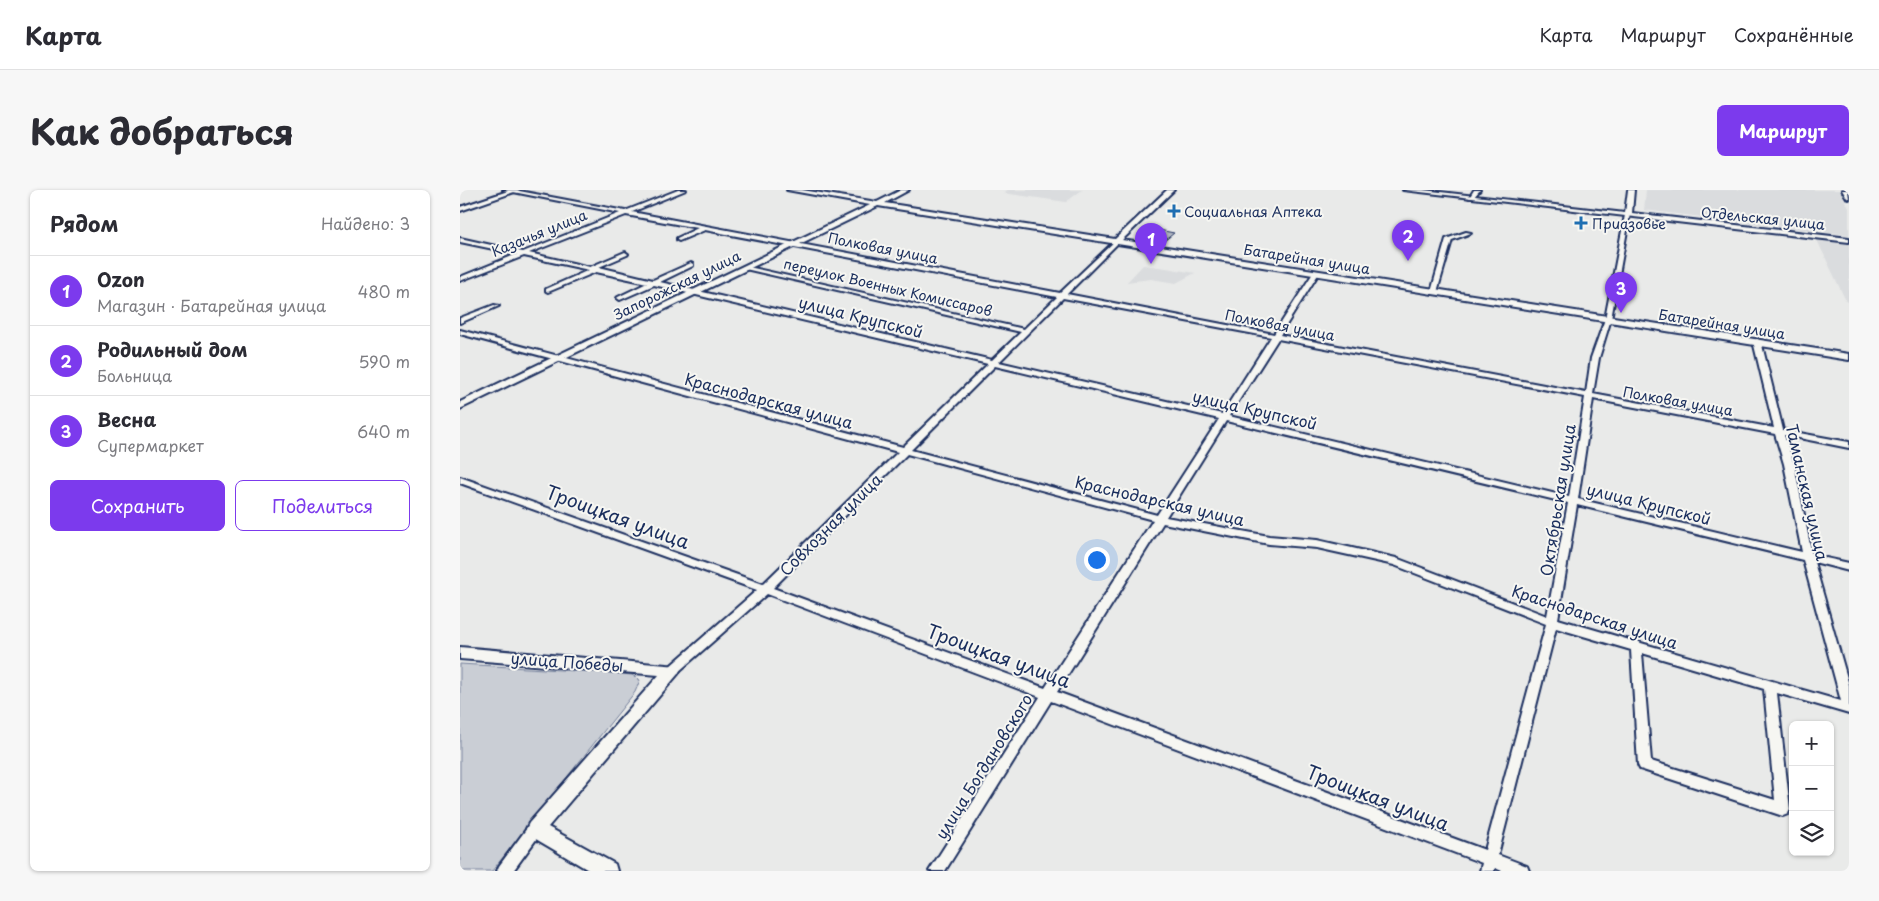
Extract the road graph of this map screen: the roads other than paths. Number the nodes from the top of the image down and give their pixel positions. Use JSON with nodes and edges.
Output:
{"nodes":[{"id":1,"x":512,"y":190,"type":"edge"},
{"id":2,"x":683,"y":190,"type":"edge"},
{"id":3,"x":790,"y":190,"type":"edge"},
{"id":4,"x":906,"y":190,"type":"edge"},
{"id":5,"x":1171,"y":190,"type":"edge"},
{"id":6,"x":1406,"y":190,"type":"edge"},
{"id":7,"x":1478,"y":190,"type":"edge"},
{"id":8,"x":1630,"y":190,"type":"edge"},
{"id":9,"x":1846,"y":190,"type":"edge"},
{"id":10,"x":1849,"y":197,"type":"edge"},
{"id":11,"x":1471,"y":198,"type":"junction"},
{"id":12,"x":876,"y":204,"type":"junction"},
{"id":13,"x":460,"y":209,"type":"edge"},
{"id":14,"x":626,"y":212,"type":"junction"},
{"id":15,"x":1628,"y":215,"type":"junction"},
{"id":16,"x":707,"y":227,"type":"junction"},
{"id":17,"x":1468,"y":232,"type":"dead end"},
{"id":18,"x":679,"y":239,"type":"dead end"},
{"id":19,"x":460,"y":240,"type":"edge"},
{"id":20,"x":1849,"y":240,"type":"edge"},
{"id":21,"x":1116,"y":241,"type":"junction"},
{"id":22,"x":794,"y":243,"type":"junction"},
{"id":23,"x":524,"y":253,"type":"junction"},
{"id":24,"x":625,"y":254,"type":"dead end"},
{"id":25,"x":691,"y":264,"type":"dead end"},
{"id":26,"x":744,"y":268,"type":"junction"},
{"id":27,"x":595,"y":269,"type":"junction"},
{"id":28,"x":1316,"y":272,"type":"junction"},
{"id":29,"x":460,"y":279,"type":"edge"},
{"id":30,"x":654,"y":282,"type":"junction"},
{"id":31,"x":548,"y":290,"type":"dead end"},
{"id":32,"x":697,"y":292,"type":"junction"},
{"id":33,"x":1434,"y":292,"type":"junction"},
{"id":34,"x":1061,"y":296,"type":"junction"},
{"id":35,"x":620,"y":298,"type":"dead end"},
{"id":36,"x":496,"y":306,"type":"dead end"},
{"id":37,"x":1608,"y":319,"type":"junction"},
{"id":38,"x":460,"y":322,"type":"edge"},
{"id":39,"x":1025,"y":331,"type":"junction"},
{"id":40,"x":460,"y":332,"type":"edge"},
{"id":41,"x":1277,"y":337,"type":"junction"},
{"id":42,"x":1757,"y":341,"type":"junction"},
{"id":43,"x":1849,"y":357,"type":"edge"},
{"id":44,"x":557,"y":359,"type":"junction"},
{"id":45,"x":992,"y":363,"type":"junction"},
{"id":46,"x":1589,"y":397,"type":"junction"},
{"id":47,"x":460,"y":406,"type":"edge"},
{"id":48,"x":1226,"y":417,"type":"junction"},
{"id":49,"x":1778,"y":432,"type":"junction"},
{"id":50,"x":1849,"y":445,"type":"edge"},
{"id":51,"x":904,"y":452,"type":"junction"},
{"id":52,"x":460,"y":480,"type":"edge"},
{"id":53,"x":1573,"y":500,"type":"junction"},
{"id":54,"x":1160,"y":519,"type":"junction"},
{"id":55,"x":1808,"y":558,"type":"junction"},
{"id":56,"x":1849,"y":567,"type":"edge"},
{"id":57,"x":765,"y":589,"type":"junction"},
{"id":58,"x":1552,"y":622,"type":"junction"},
{"id":59,"x":1636,"y":645,"type":"junction"},
{"id":60,"x":460,"y":653,"type":"edge"},
{"id":61,"x":673,"y":670,"type":"junction"},
{"id":62,"x":1770,"y":686,"type":"junction"},
{"id":63,"x":1048,"y":694,"type":"junction"},
{"id":64,"x":1849,"y":708,"type":"edge"},
{"id":65,"x":535,"y":829,"type":"junction"},
{"id":66,"x":1488,"y":865,"type":"edge"},
{"id":67,"x":504,"y":871,"type":"edge"},
{"id":68,"x":608,"y":871,"type":"edge"},
{"id":69,"x":936,"y":871,"type":"edge"},
{"id":70,"x":1522,"y":871,"type":"edge"}],
"edges":[{"from":1,"to":13,"type":"street"},
{"from":1,"to":14,"type":"street","name":"Полковая улица"},
{"from":2,"to":14,"type":"street","name":"Казачья улица"},
{"from":3,"to":12,"type":"street","name":"Батарейная улица"},
{"from":4,"to":12,"type":"street","name":"Запорожская улица"},
{"from":5,"to":21,"type":"street","name":"Совхозная улица"},
{"from":6,"to":11,"type":"street","name":"Отдельская улица"},
{"from":7,"to":11,"type":"street"},
{"from":8,"to":15,"type":"street","name":"Октябрьская улица"},
{"from":9,"to":10,"type":"street"},
{"from":11,"to":15,"type":"street","name":"Отдельская улица"},
{"from":12,"to":21,"type":"street","name":"Батарейная улица"},
{"from":12,"to":22,"type":"street","name":"Запорожская улица"},
{"from":14,"to":16,"type":"street","name":"Полковая улица"},
{"from":14,"to":23,"type":"street","name":"Казачья улица"},
{"from":15,"to":20,"type":"street","name":"Отдельская улица"},
{"from":15,"to":37,"type":"street","name":"Октябрьская улица"},
{"from":16,"to":18,"type":"street"},
{"from":16,"to":22,"type":"street","name":"Полковая улица"},
{"from":17,"to":33,"type":"street"},
{"from":19,"to":23,"type":"street","name":"улица Крупской"},
{"from":21,"to":28,"type":"street","name":"Батарейная улица"},
{"from":21,"to":34,"type":"street","name":"Совхозная улица"},
{"from":22,"to":26,"type":"street","name":"Запорожская улица"},
{"from":22,"to":34,"type":"street","name":"Полковая улица"},
{"from":23,"to":27,"type":"street","name":"улица Крупской"},
{"from":23,"to":29,"type":"street","name":"Казачья улица"},
{"from":24,"to":27,"type":"street"},
{"from":25,"to":30,"type":"street"},
{"from":26,"to":32,"type":"street","name":"Запорожская улица"},
{"from":26,"to":39,"type":"street","name":"переулок Военных Комиссаров"},
{"from":27,"to":30,"type":"street","name":"улица Крупской"},
{"from":27,"to":31,"type":"street"},
{"from":28,"to":33,"type":"street","name":"Батарейная улица"},
{"from":28,"to":41,"type":"street","name":"улица Богдановского"},
{"from":30,"to":32,"type":"street","name":"улица Крупской"},
{"from":30,"to":35,"type":"street"},
{"from":32,"to":44,"type":"street","name":"Запорожская улица"},
{"from":32,"to":45,"type":"street","name":"улица Крупской"},
{"from":33,"to":37,"type":"street","name":"Батарейная улица"},
{"from":34,"to":39,"type":"street","name":"Совхозная улица"},
{"from":34,"to":41,"type":"street","name":"Полковая улица"},
{"from":36,"to":38,"type":"street"},
{"from":37,"to":42,"type":"street","name":"Батарейная улица"},
{"from":37,"to":46,"type":"street","name":"Октябрьская улица"},
{"from":39,"to":45,"type":"street","name":"Совхозная улица"},
{"from":40,"to":44,"type":"street","name":"Краснодарская улица"},
{"from":41,"to":46,"type":"street","name":"Полковая улица"},
{"from":41,"to":48,"type":"street","name":"улица Богдановского"},
{"from":42,"to":43,"type":"street","name":"Батарейная улица"},
{"from":42,"to":49,"type":"street","name":"Таманская улица"},
{"from":44,"to":47,"type":"street","name":"Запорожская улица"},
{"from":44,"to":51,"type":"street","name":"Краснодарская улица"},
{"from":45,"to":48,"type":"street","name":"улица Крупской"},
{"from":45,"to":51,"type":"street","name":"Совхозная улица"},
{"from":46,"to":49,"type":"street","name":"Полковая улица"},
{"from":46,"to":53,"type":"street","name":"Октябрьская улица"},
{"from":48,"to":53,"type":"street","name":"улица Крупской"},
{"from":48,"to":54,"type":"street","name":"улица Богдановского"},
{"from":49,"to":50,"type":"street","name":"Полковая улица"},
{"from":49,"to":55,"type":"street","name":"Таманская улица"},
{"from":51,"to":54,"type":"street","name":"Краснодарская улица"},
{"from":51,"to":57,"type":"street","name":"Совхозная улица"},
{"from":52,"to":57,"type":"street","name":"Троицкая улица"},
{"from":53,"to":55,"type":"street","name":"улица Крупской"},
{"from":53,"to":58,"type":"street","name":"Октябрьская улица"},
{"from":54,"to":58,"type":"street","name":"Краснодарская улица"},
{"from":54,"to":63,"type":"street","name":"улица Богдановского"},
{"from":55,"to":56,"type":"street","name":"улица Крупской"},
{"from":55,"to":64,"type":"street","name":"Таманская улица"},
{"from":57,"to":61,"type":"street","name":"Совхозная улица"},
{"from":57,"to":63,"type":"street","name":"Троицкая улица"},
{"from":58,"to":59,"type":"street","name":"Краснодарская улица"},
{"from":58,"to":66,"type":"street","name":"Октябрьская улица"},
{"from":59,"to":62,"type":"street","name":"Краснодарская улица"},
{"from":59,"to":62,"type":"street"},
{"from":60,"to":61,"type":"street","name":"улица Победы"},
{"from":61,"to":65,"type":"street","name":"Совхозная улица"},
{"from":62,"to":64,"type":"street","name":"Краснодарская улица"},
{"from":63,"to":66,"type":"street","name":"Троицкая улица"},
{"from":63,"to":69,"type":"street","name":"улица Богдановского"},
{"from":65,"to":67,"type":"street","name":"Совхозная улица"},
{"from":65,"to":68,"type":"street"},
{"from":66,"to":70,"type":"street","name":"Троицкая улица"}]}
